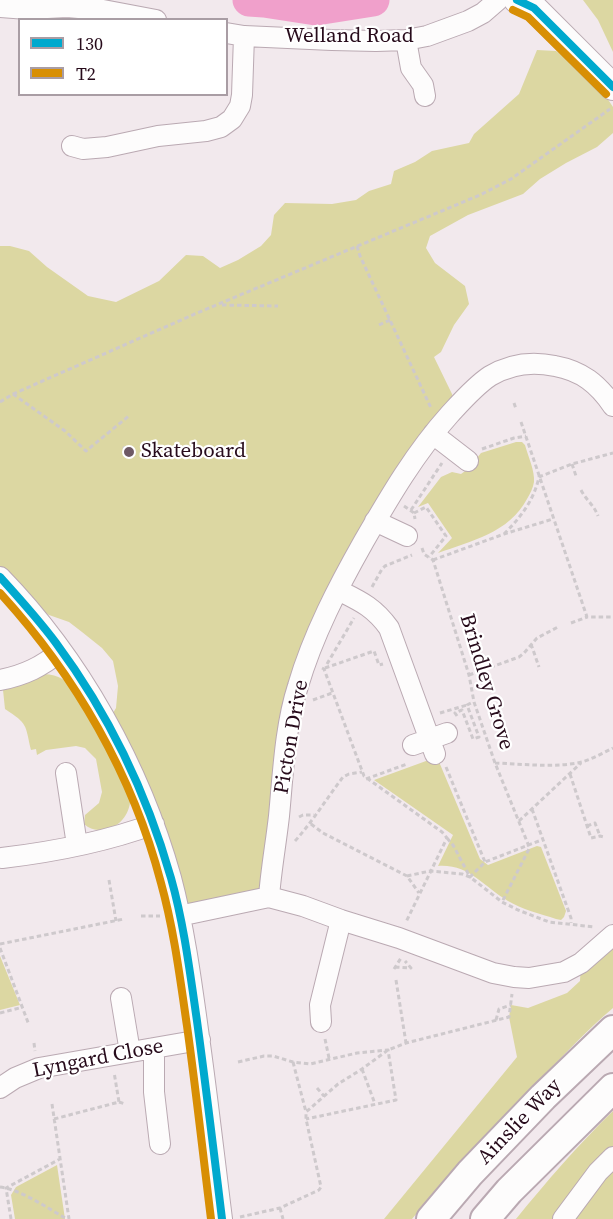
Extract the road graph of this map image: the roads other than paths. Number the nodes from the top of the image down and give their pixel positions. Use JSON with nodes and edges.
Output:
{"nodes":[{"id":1,"x":498,"y":0,"type":"edge"},
{"id":2,"x":517,"y":0,"type":"edge"},
{"id":3,"x":0,"y":8,"type":"edge"},
{"id":4,"x":145,"y":18,"type":"edge"},
{"id":5,"x":235,"y":34,"type":"edge"},
{"id":6,"x":406,"y":40,"type":"junction"},
{"id":7,"x":613,"y":87,"type":"edge"},
{"id":8,"x":425,"y":96,"type":"dead end"},
{"id":9,"x":72,"y":146,"type":"dead end"},
{"id":10,"x":613,"y":406,"type":"edge"},
{"id":11,"x":437,"y":429,"type":"junction"},
{"id":12,"x":459,"y":459,"type":"road end"},
{"id":13,"x":375,"y":521,"type":"junction"},
{"id":14,"x":408,"y":538,"type":"road end"},
{"id":15,"x":0,"y":577,"type":"edge"},
{"id":16,"x":338,"y":590,"type":"junction"},
{"id":17,"x":61,"y":651,"type":"junction"},
{"id":18,"x":0,"y":680,"type":"edge"},
{"id":19,"x":434,"y":747,"type":"road end"},
{"id":20,"x":66,"y":773,"type":"dead end"},
{"id":21,"x":154,"y":824,"type":"junction"},
{"id":22,"x":77,"y":845,"type":"junction"},
{"id":23,"x":7,"y":857,"type":"dead end"},
{"id":24,"x":269,"y":897,"type":"junction"},
{"id":25,"x":179,"y":916,"type":"junction"},
{"id":26,"x":341,"y":920,"type":"junction"},
{"id":27,"x":613,"y":935,"type":"edge"},
{"id":28,"x":120,"y":998,"type":"dead end"},
{"id":29,"x":321,"y":1022,"type":"dead end"},
{"id":30,"x":613,"y":1030,"type":"edge"},
{"id":31,"x":200,"y":1040,"type":"junction"},
{"id":32,"x":154,"y":1048,"type":"junction"},
{"id":33,"x":121,"y":1054,"type":"junction"},
{"id":34,"x":0,"y":1088,"type":"edge"},
{"id":35,"x":613,"y":1088,"type":"edge"},
{"id":36,"x":160,"y":1144,"type":"dead end"},
{"id":37,"x":613,"y":1157,"type":"edge"},
{"id":38,"x":222,"y":1219,"type":"edge"},
{"id":39,"x":431,"y":1219,"type":"edge"},
{"id":40,"x":485,"y":1219,"type":"edge"},
{"id":41,"x":562,"y":1219,"type":"edge"}],
"edges":[{"from":1,"to":6,"type":"street","name":"Welland Road"},
{"from":2,"to":7,"type":"main road"},
{"from":3,"to":4,"type":"street"},
{"from":5,"to":6,"type":"street","name":"Welland Road"},
{"from":5,"to":9,"type":"street"},
{"from":6,"to":8,"type":"street"},
{"from":10,"to":11,"type":"street","name":"Picton Drive"},
{"from":11,"to":12,"type":"street"},
{"from":11,"to":13,"type":"street","name":"Picton Drive"},
{"from":13,"to":14,"type":"street"},
{"from":13,"to":16,"type":"street","name":"Picton Drive"},
{"from":15,"to":17,"type":"street"},
{"from":16,"to":19,"type":"street"},
{"from":16,"to":24,"type":"street","name":"Picton Drive"},
{"from":17,"to":18,"type":"street"},
{"from":17,"to":21,"type":"street"},
{"from":20,"to":22,"type":"street"},
{"from":21,"to":22,"type":"street"},
{"from":21,"to":25,"type":"street"},
{"from":22,"to":23,"type":"street"},
{"from":24,"to":25,"type":"street"},
{"from":24,"to":26,"type":"street"},
{"from":25,"to":31,"type":"street"},
{"from":26,"to":27,"type":"street"},
{"from":26,"to":29,"type":"street"},
{"from":28,"to":33,"type":"street"},
{"from":30,"to":39,"type":"highway","name":"Ainslie Way"},
{"from":31,"to":32,"type":"street","name":"Lyngard Close"},
{"from":31,"to":38,"type":"street"},
{"from":32,"to":33,"type":"street","name":"Lyngard Close"},
{"from":32,"to":36,"type":"street"},
{"from":33,"to":34,"type":"street","name":"Lyngard Close"},
{"from":35,"to":40,"type":"highway","name":"Ainslie Way"},
{"from":37,"to":41,"type":"street"}]}
